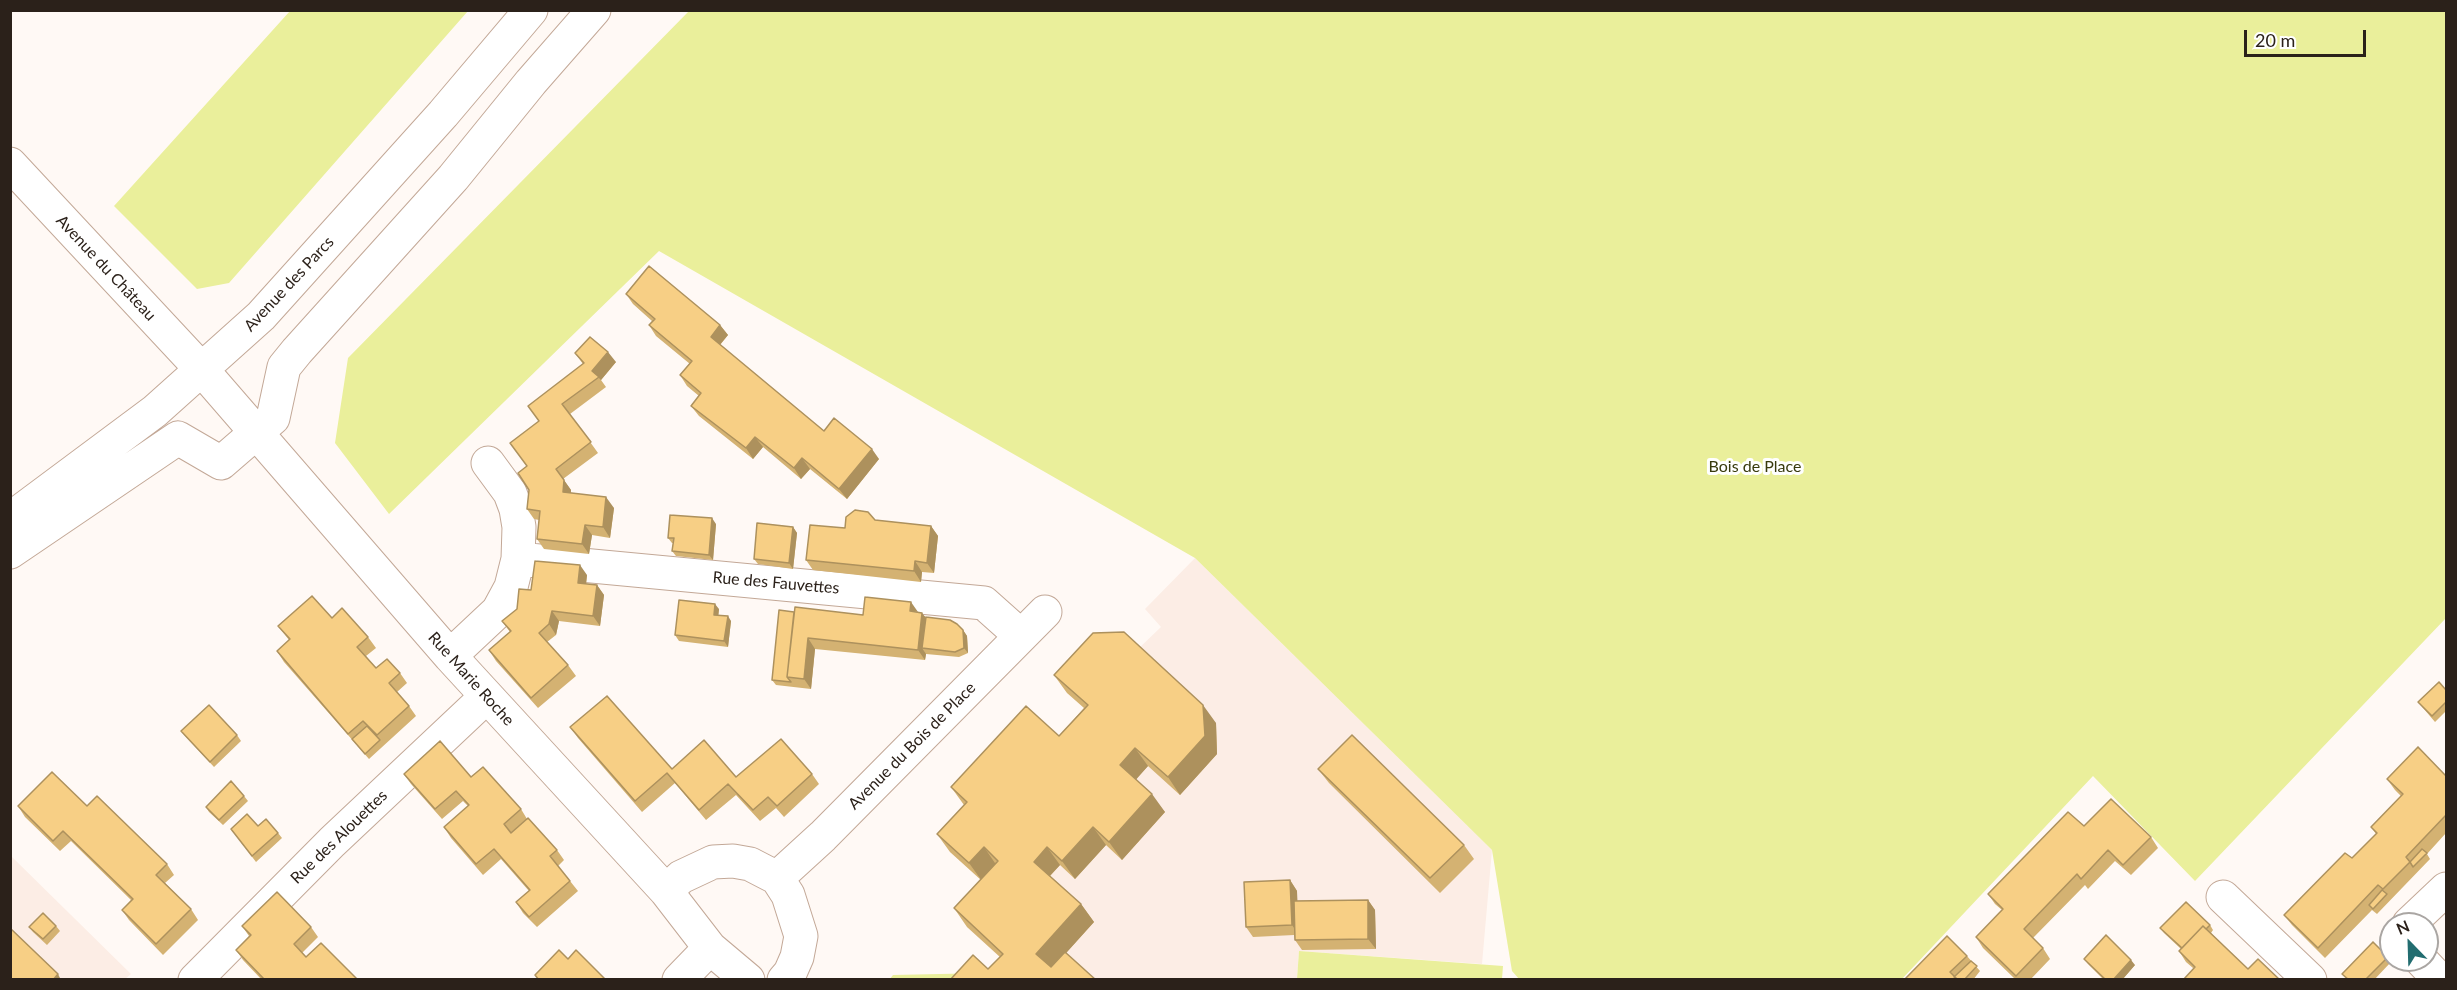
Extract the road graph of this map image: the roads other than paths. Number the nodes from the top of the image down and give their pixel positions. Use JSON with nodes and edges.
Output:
{"nodes":[{"id":1,"x":531,"y":10,"type":"edge"},
{"id":2,"x":594,"y":10,"type":"edge"},
{"id":3,"x":10,"y":164,"type":"edge"},
{"id":4,"x":202,"y":371,"type":"junction"},
{"id":5,"x":256,"y":431,"type":"junction"},
{"id":6,"x":488,"y":463,"type":"dead end"},
{"id":7,"x":10,"y":519,"type":"edge"},
{"id":8,"x":10,"y":552,"type":"edge"},
{"id":9,"x":518,"y":559,"type":"junction"},
{"id":10,"x":1045,"y":612,"type":"dead end"},
{"id":11,"x":1021,"y":636,"type":"junction"},
{"id":12,"x":450,"y":656,"type":"junction"},
{"id":13,"x":486,"y":697,"type":"junction"},
{"id":14,"x":777,"y":878,"type":"junction"},
{"id":15,"x":2446,"y":889,"type":"edge"},
{"id":16,"x":666,"y":891,"type":"junction"},
{"id":17,"x":2223,"y":897,"type":"dead end"},
{"id":18,"x":2422,"y":912,"type":"edge"},
{"id":19,"x":710,"y":948,"type":"junction"},
{"id":20,"x":195,"y":980,"type":"edge"},
{"id":21,"x":679,"y":980,"type":"edge"},
{"id":22,"x":748,"y":980,"type":"edge"},
{"id":23,"x":784,"y":980,"type":"edge"},
{"id":24,"x":2310,"y":980,"type":"edge"}],
"edges":[{"from":1,"to":4,"type":"street","name":"Avenue des Parcs"},
{"from":2,"to":5,"type":"street"},
{"from":3,"to":4,"type":"street","name":"Avenue du Château"},
{"from":4,"to":5,"type":"street","name":"Rue Marie Roche"},
{"from":4,"to":7,"type":"street","name":"Avenue des Parcs"},
{"from":5,"to":8,"type":"street"},
{"from":5,"to":12,"type":"street","name":"Rue Marie Roche"},
{"from":6,"to":9,"type":"street"},
{"from":9,"to":11,"type":"street","name":"Rue des Fauvettes"},
{"from":9,"to":12,"type":"street"},
{"from":10,"to":11,"type":"street","name":"Avenue du Bois de Place"},
{"from":11,"to":14,"type":"street","name":"Avenue du Bois de Place"},
{"from":12,"to":13,"type":"street","name":"Rue Marie Roche"},
{"from":13,"to":16,"type":"street","name":"Rue Marie Roche"},
{"from":13,"to":20,"type":"street","name":"Rue des Alouettes"},
{"from":14,"to":16,"type":"street"},
{"from":14,"to":23,"type":"street"},
{"from":15,"to":18,"type":"street"},
{"from":16,"to":19,"type":"street","name":"Rue Marie Roche"},
{"from":17,"to":24,"type":"street"},
{"from":19,"to":21,"type":"street"},
{"from":19,"to":22,"type":"street","name":"Rue Marie Roche"}]}
